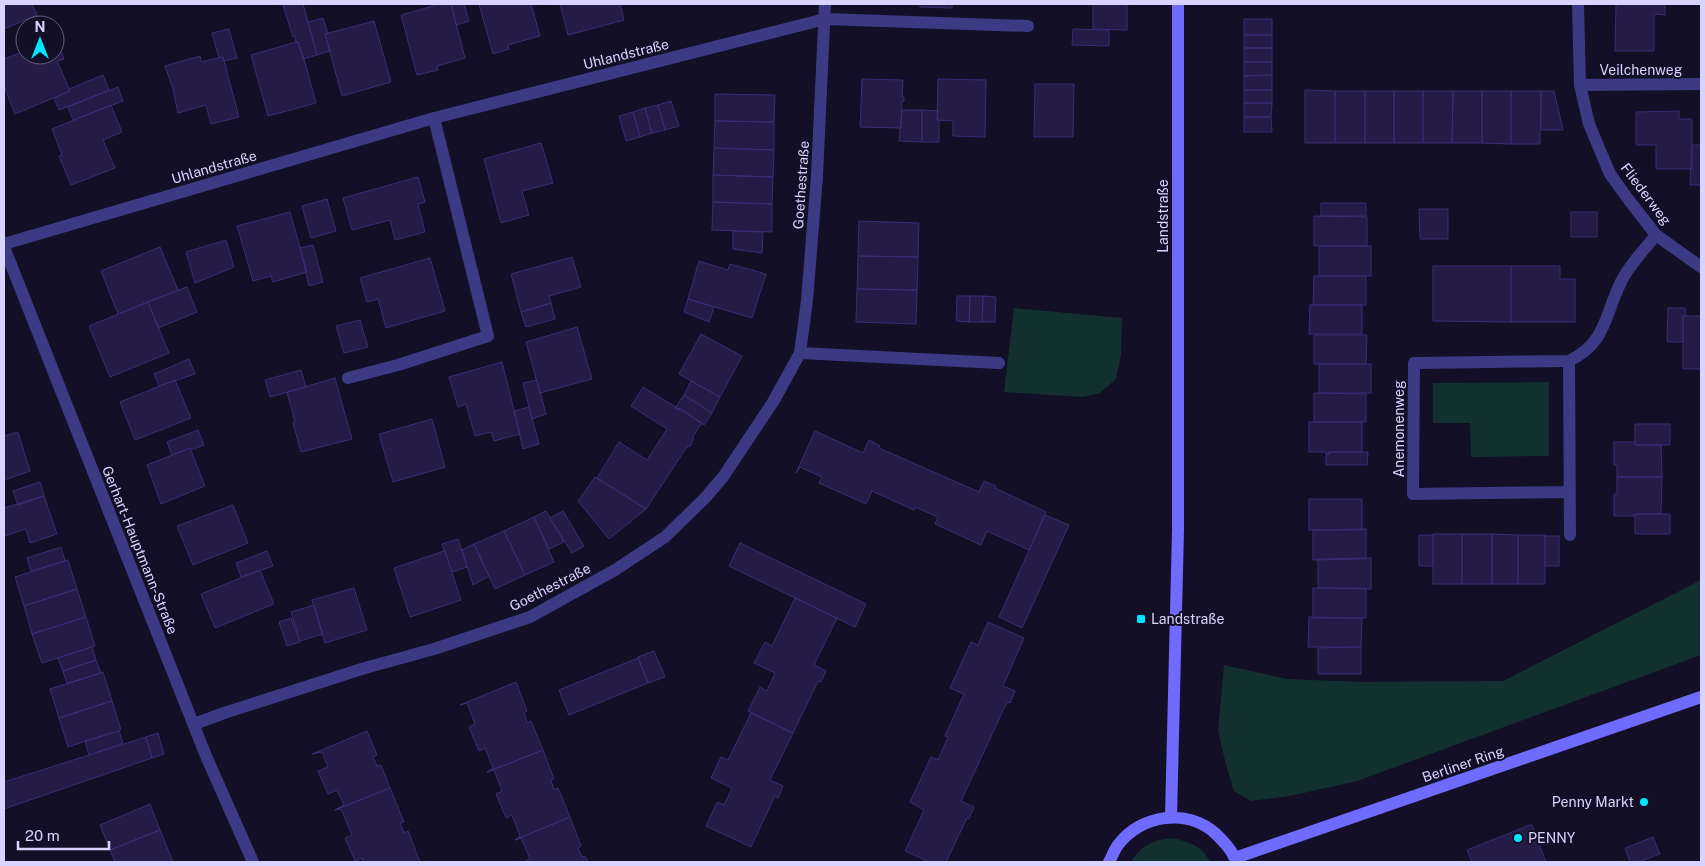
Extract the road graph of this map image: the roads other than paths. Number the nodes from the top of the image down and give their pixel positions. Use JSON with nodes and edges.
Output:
{"nodes":[{"id":1,"x":825,"y":4,"type":"edge"},
{"id":2,"x":1178,"y":4,"type":"edge"},
{"id":3,"x":1578,"y":4,"type":"edge"},
{"id":4,"x":826,"y":19,"type":"junction"},
{"id":5,"x":1028,"y":26,"type":"dead end"},
{"id":6,"x":1580,"y":84,"type":"junction"},
{"id":7,"x":1701,"y":84,"type":"edge"},
{"id":8,"x":434,"y":118,"type":"junction"},
{"id":9,"x":1656,"y":235,"type":"junction"},
{"id":10,"x":4,"y":246,"type":"edge"},
{"id":11,"x":1701,"y":267,"type":"edge"},
{"id":12,"x":800,"y":353,"type":"junction"},
{"id":13,"x":1569,"y":361,"type":"junction"},
{"id":14,"x":999,"y":362,"type":"dead end"},
{"id":15,"x":348,"y":378,"type":"dead end"},
{"id":16,"x":1570,"y":492,"type":"junction"},
{"id":17,"x":1570,"y":535,"type":"dead end"},
{"id":18,"x":1701,"y":697,"type":"edge"},
{"id":19,"x":194,"y":724,"type":"junction"},
{"id":20,"x":1171,"y":817,"type":"junction"},
{"id":21,"x":1235,"y":860,"type":"edge"},
{"id":22,"x":253,"y":862,"type":"edge"},
{"id":23,"x":1109,"y":862,"type":"edge"}],
"edges":[{"from":1,"to":4,"type":"street","name":"Goethestraße"},
{"from":2,"to":20,"type":"street","name":"Landstraße"},
{"from":3,"to":6,"type":"street","name":"Fliederweg"},
{"from":4,"to":5,"type":"street"},
{"from":4,"to":8,"type":"street","name":"Uhlandstraße"},
{"from":4,"to":12,"type":"street","name":"Goethestraße"},
{"from":6,"to":7,"type":"street","name":"Veilchenweg"},
{"from":6,"to":9,"type":"street","name":"Fliederweg"},
{"from":8,"to":10,"type":"street","name":"Uhlandstraße"},
{"from":8,"to":15,"type":"street"},
{"from":9,"to":11,"type":"street","name":"Fliederweg"},
{"from":9,"to":13,"type":"street"},
{"from":10,"to":19,"type":"street","name":"Gerhart-Hauptmann-Straße"},
{"from":12,"to":14,"type":"street"},
{"from":12,"to":19,"type":"street","name":"Goethestraße"},
{"from":13,"to":16,"type":"street"},
{"from":13,"to":16,"type":"street","name":"Anemonenweg"},
{"from":16,"to":17,"type":"street"},
{"from":18,"to":21,"type":"street","name":"Berliner Ring"},
{"from":19,"to":22,"type":"street","name":"Gerhart-Hauptmann-Straße"},
{"from":20,"to":21,"type":"street","name":"Berliner Ring"},
{"from":20,"to":23,"type":"street","name":"Berliner Ring"}]}
